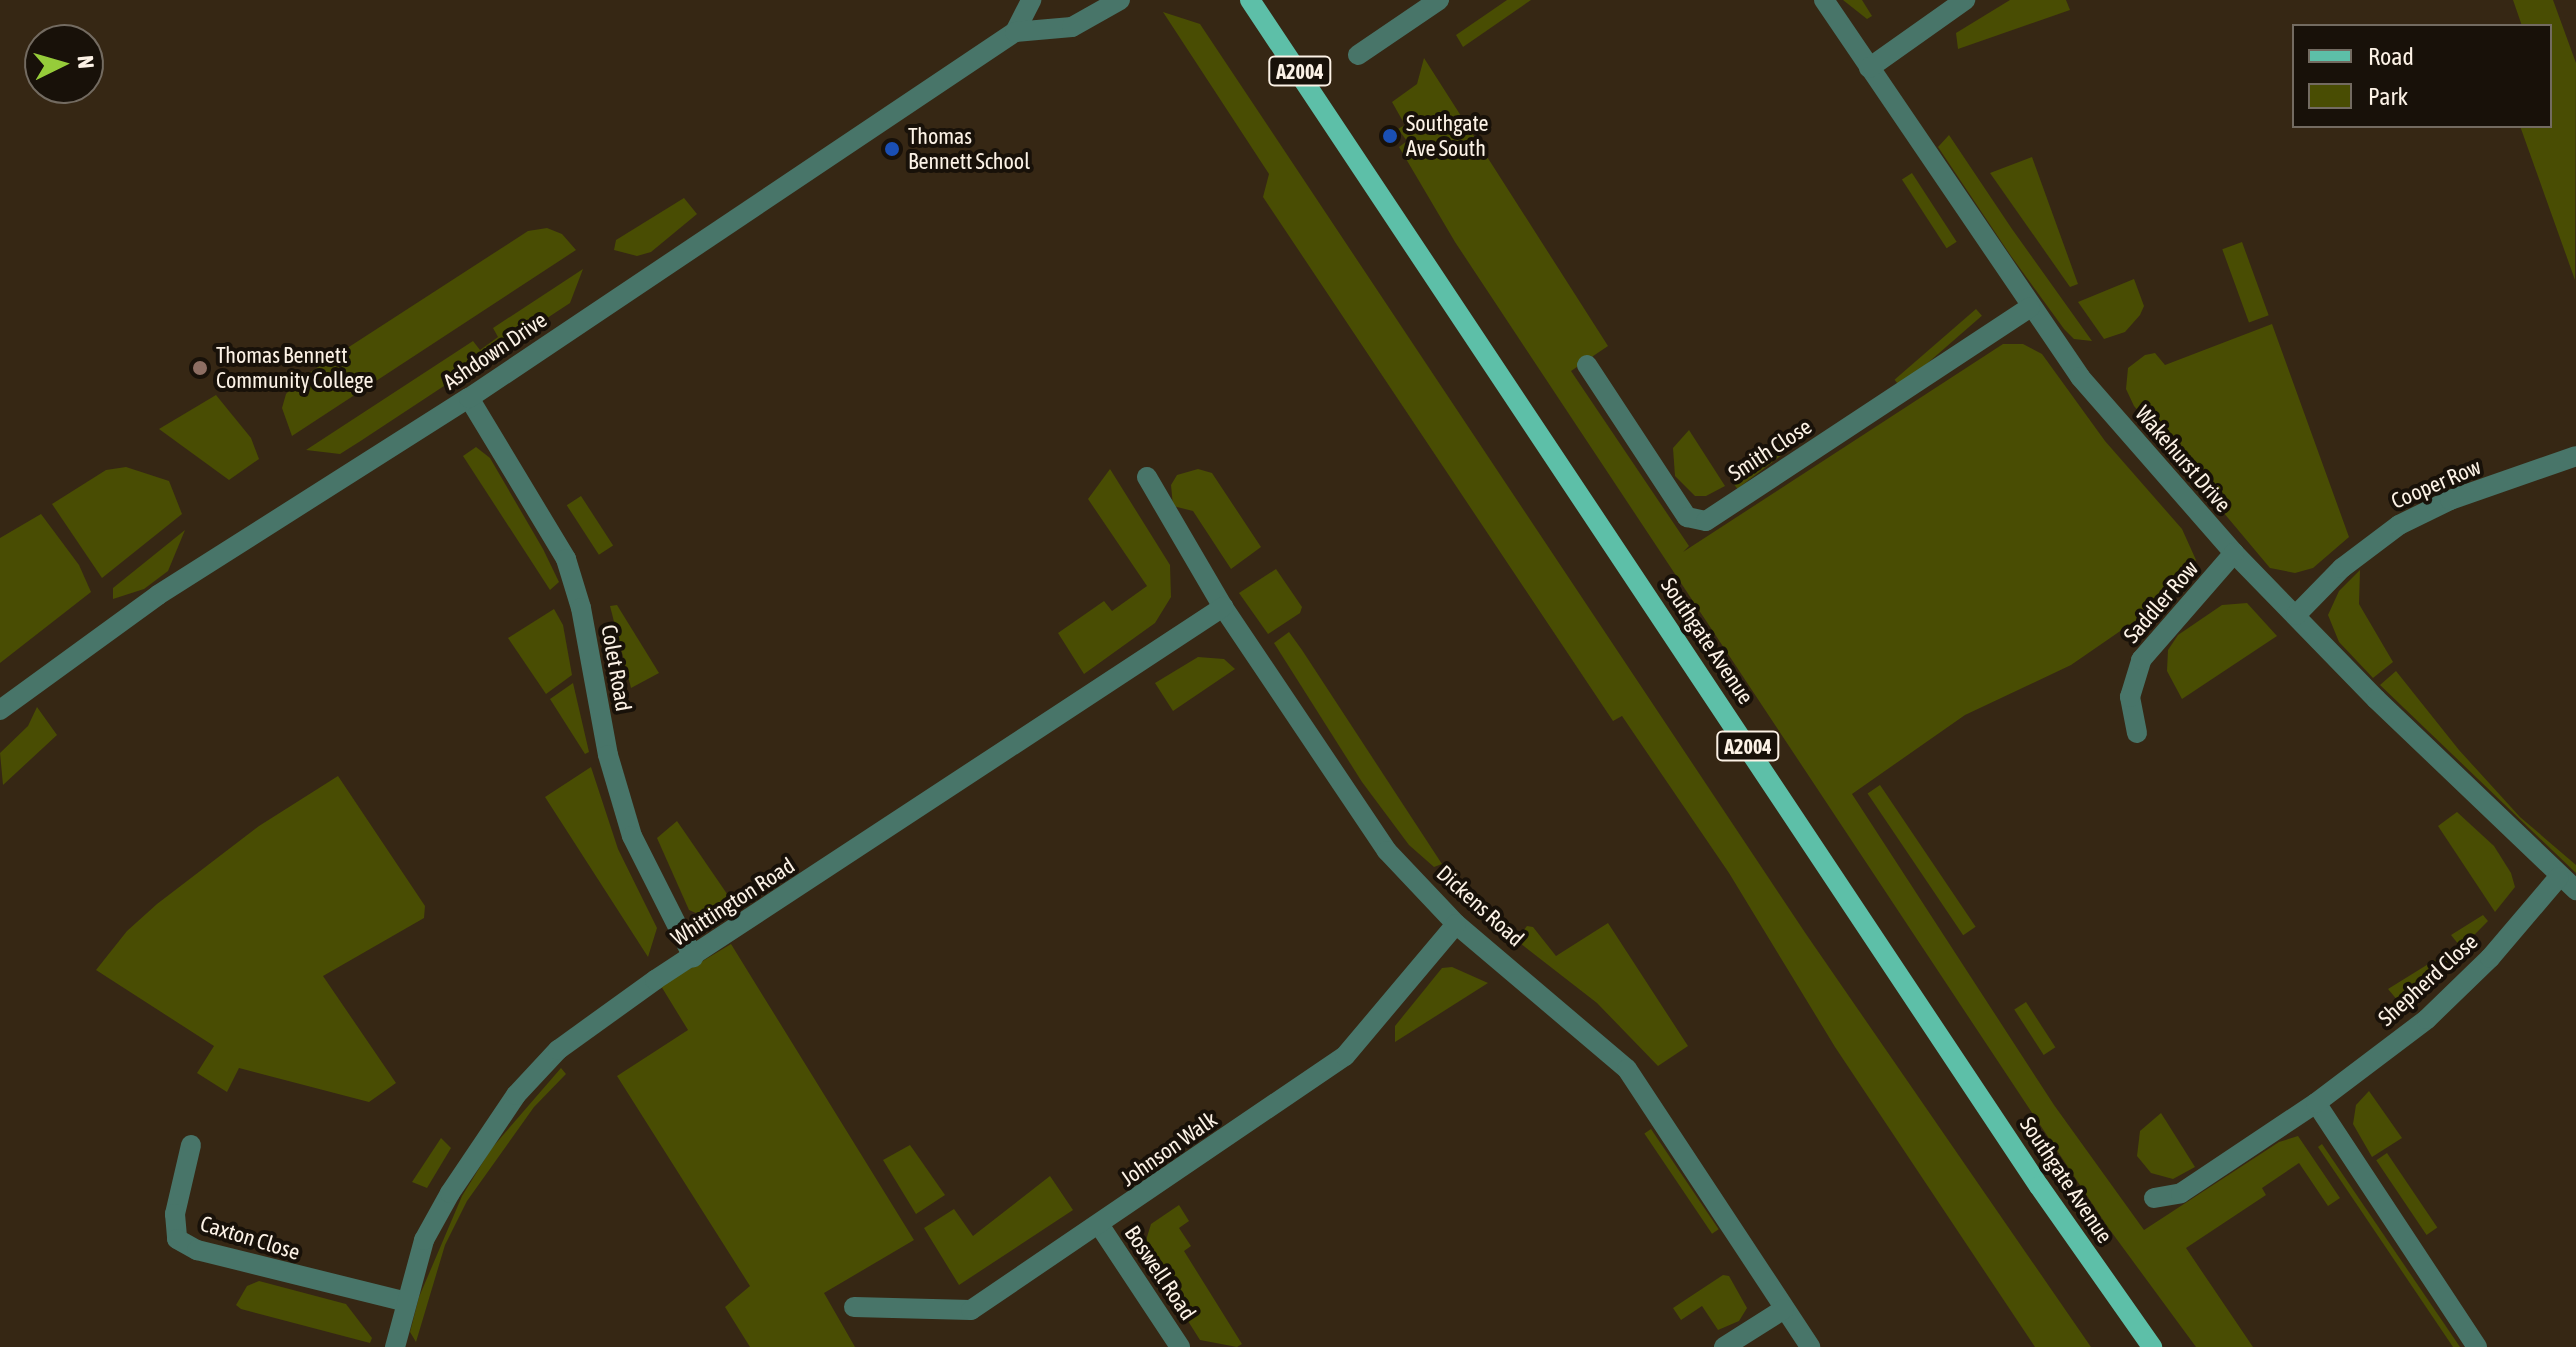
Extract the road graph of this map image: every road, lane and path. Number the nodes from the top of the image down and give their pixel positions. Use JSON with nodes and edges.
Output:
{"nodes":[{"id":1,"x":1031,"y":0,"type":"edge"},
{"id":2,"x":1120,"y":0,"type":"edge"},
{"id":3,"x":1250,"y":0,"type":"edge"},
{"id":4,"x":1439,"y":0,"type":"edge"},
{"id":5,"x":1824,"y":0,"type":"edge"},
{"id":6,"x":1965,"y":0,"type":"edge"},
{"id":7,"x":1015,"y":32,"type":"junction"},
{"id":8,"x":1358,"y":55,"type":"dead end"},
{"id":9,"x":1869,"y":68,"type":"junction"},
{"id":10,"x":2030,"y":307,"type":"junction"},
{"id":11,"x":1587,"y":365,"type":"dead end"},
{"id":12,"x":469,"y":398,"type":"junction"},
{"id":13,"x":2576,"y":456,"type":"edge"},
{"id":14,"x":1147,"y":477,"type":"dead end"},
{"id":15,"x":2234,"y":553,"type":"junction"},
{"id":16,"x":1223,"y":607,"type":"junction"},
{"id":17,"x":2296,"y":615,"type":"junction"},
{"id":18,"x":0,"y":710,"type":"edge"},
{"id":19,"x":2137,"y":733,"type":"dead end"},
{"id":20,"x":2559,"y":877,"type":"junction"},
{"id":21,"x":2576,"y":890,"type":"edge"},
{"id":22,"x":1456,"y":924,"type":"junction"},
{"id":23,"x":693,"y":957,"type":"junction"},
{"id":24,"x":2316,"y":1103,"type":"junction"},
{"id":25,"x":191,"y":1145,"type":"dead end"},
{"id":26,"x":2154,"y":1198,"type":"dead end"},
{"id":27,"x":1100,"y":1226,"type":"junction"},
{"id":28,"x":403,"y":1301,"type":"junction"},
{"id":29,"x":854,"y":1307,"type":"dead end"},
{"id":30,"x":1784,"y":1309,"type":"junction"},
{"id":31,"x":395,"y":1347,"type":"edge"},
{"id":32,"x":1180,"y":1347,"type":"edge"},
{"id":33,"x":1724,"y":1347,"type":"edge"},
{"id":34,"x":1810,"y":1347,"type":"edge"},
{"id":35,"x":2152,"y":1347,"type":"edge"},
{"id":36,"x":2477,"y":1347,"type":"edge"}],
"edges":[{"from":1,"to":7,"type":"street","name":"Ashdown Drive"},
{"from":2,"to":7,"type":"street","name":"Ashdown Drive"},
{"from":3,"to":35,"type":"main road","name":"Southgate Avenue","number":"A2004"},
{"from":4,"to":8,"type":"street"},
{"from":5,"to":9,"type":"street","name":"Wakehurst Drive"},
{"from":6,"to":9,"type":"street"},
{"from":7,"to":12,"type":"street","name":"Ashdown Drive"},
{"from":9,"to":10,"type":"street","name":"Wakehurst Drive"},
{"from":10,"to":11,"type":"street","name":"Smith Close"},
{"from":10,"to":15,"type":"street","name":"Wakehurst Drive"},
{"from":12,"to":18,"type":"street","name":"Ashdown Drive"},
{"from":12,"to":23,"type":"street","name":"Colet Road"},
{"from":13,"to":17,"type":"street","name":"Cooper Row"},
{"from":14,"to":16,"type":"street","name":"Dickens Road"},
{"from":15,"to":17,"type":"street","name":"Wakehurst Drive"},
{"from":15,"to":19,"type":"street","name":"Saddler Row"},
{"from":16,"to":22,"type":"street","name":"Dickens Road"},
{"from":16,"to":23,"type":"street","name":"Whittington Road"},
{"from":17,"to":20,"type":"street","name":"Wakehurst Drive"},
{"from":20,"to":21,"type":"street","name":"Wakehurst Drive"},
{"from":20,"to":24,"type":"street","name":"Shepherd Close"},
{"from":22,"to":27,"type":"street","name":"Johnson Walk"},
{"from":22,"to":30,"type":"street","name":"Dickens Road"},
{"from":23,"to":28,"type":"street","name":"Whittington Road"},
{"from":24,"to":26,"type":"street","name":"Shepherd Close"},
{"from":24,"to":36,"type":"street"},
{"from":25,"to":28,"type":"street","name":"Caxton Close"},
{"from":27,"to":29,"type":"street","name":"Johnson Walk"},
{"from":27,"to":32,"type":"street","name":"Boswell Road"},
{"from":28,"to":31,"type":"street","name":"Whittington Road"},
{"from":30,"to":33,"type":"street"},
{"from":30,"to":34,"type":"street","name":"Dickens Road"}]}
